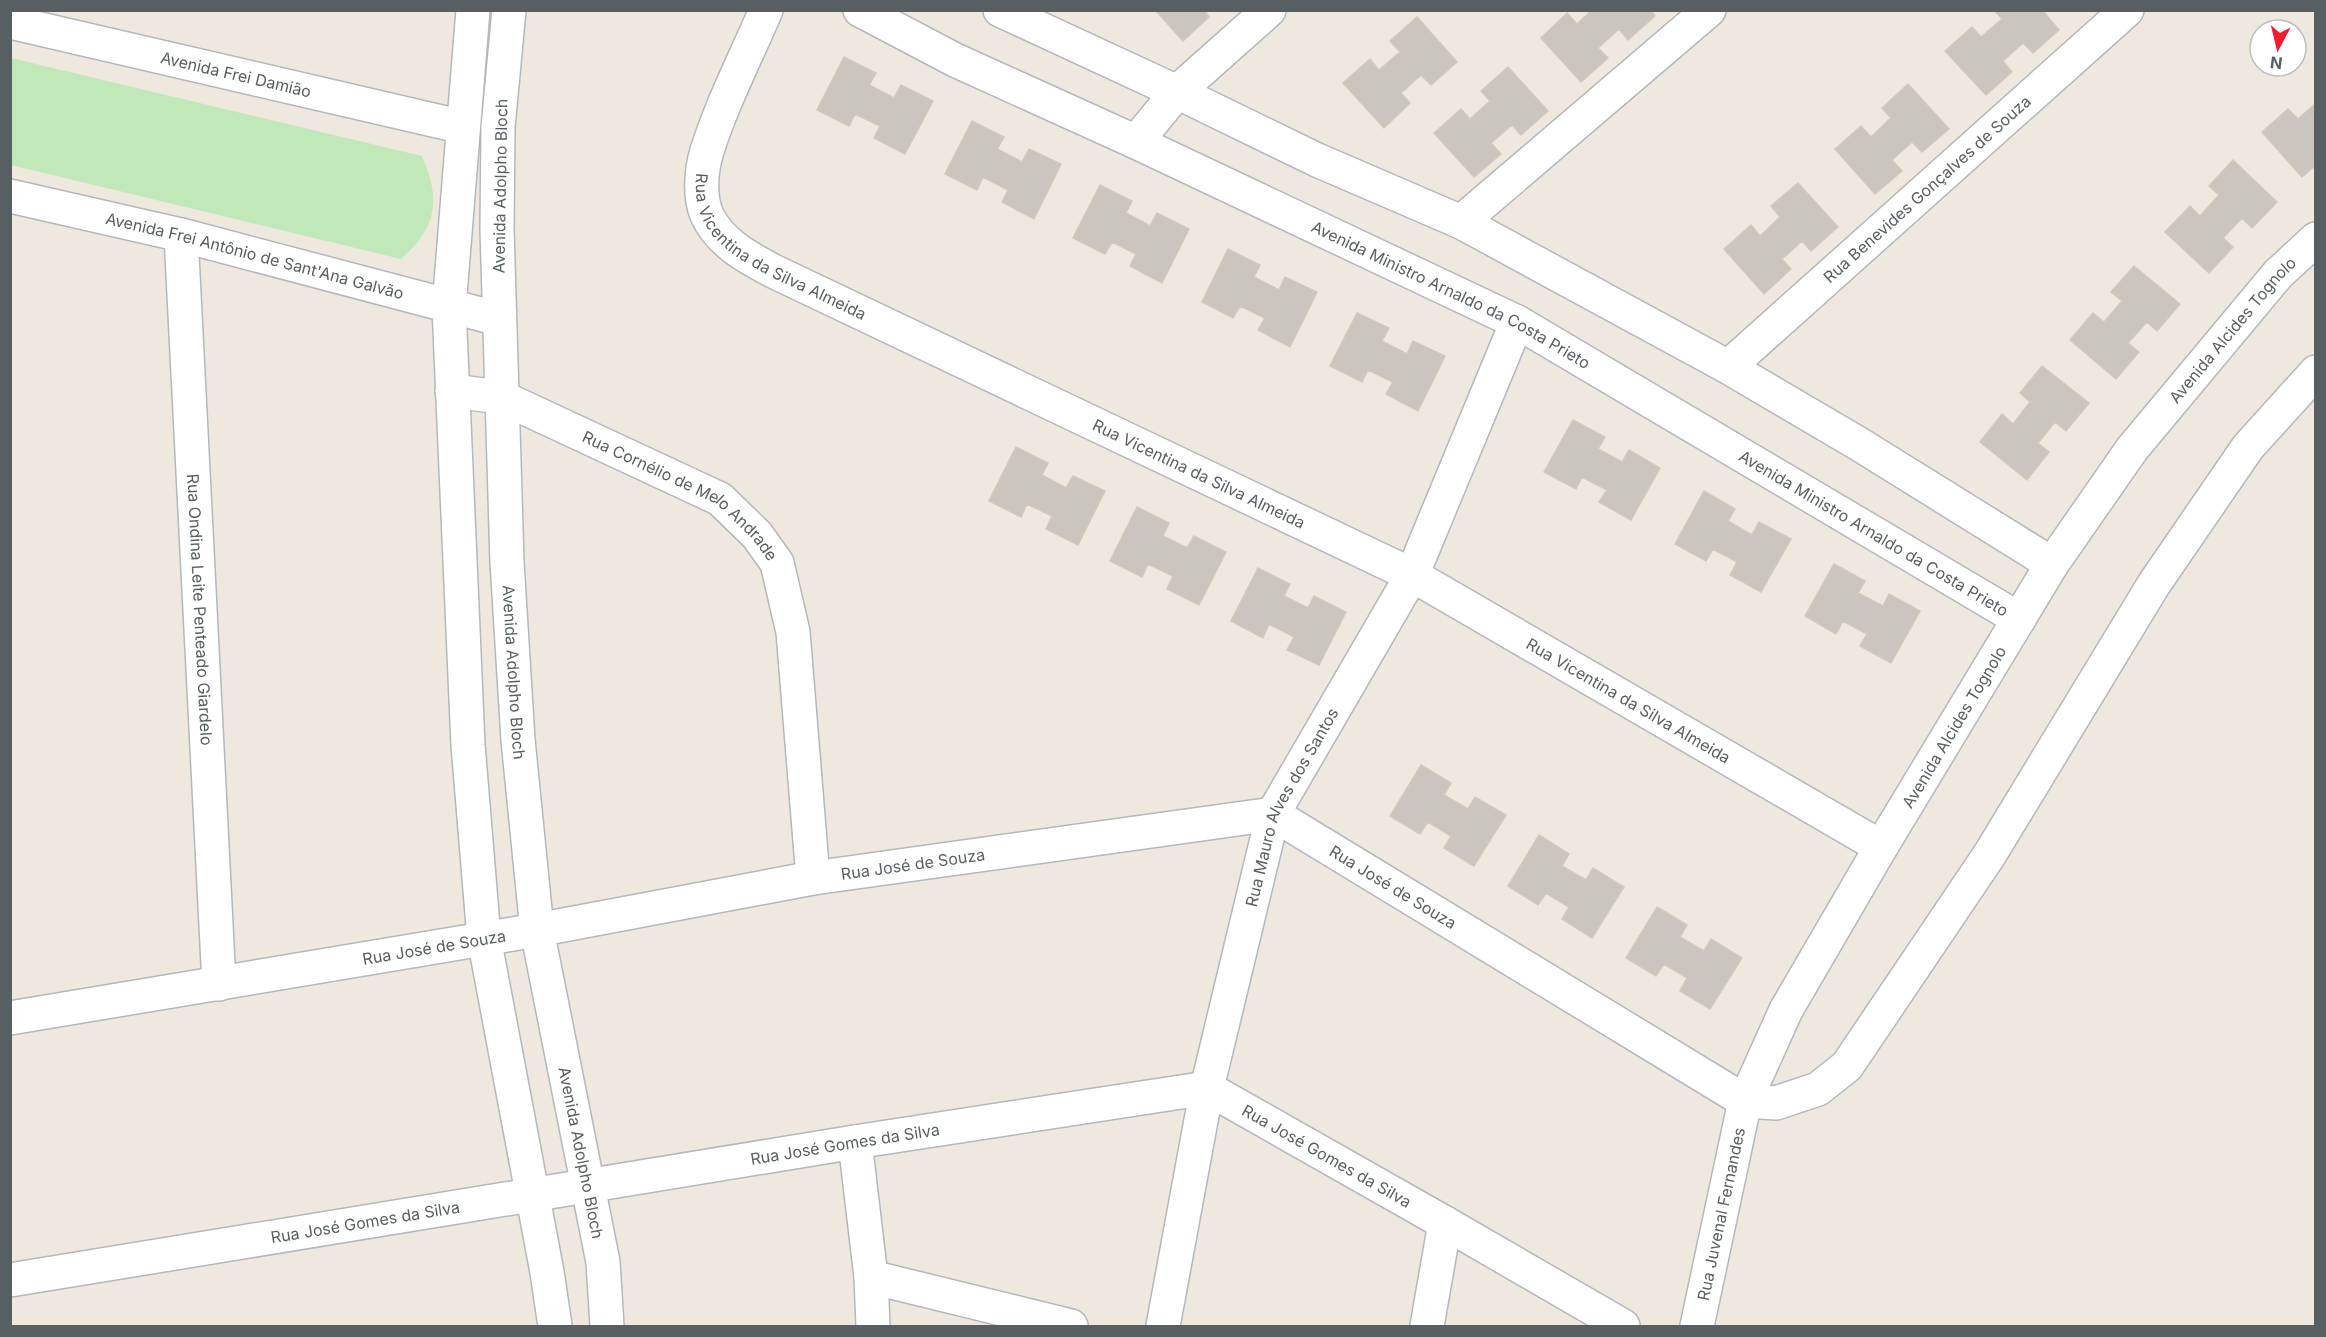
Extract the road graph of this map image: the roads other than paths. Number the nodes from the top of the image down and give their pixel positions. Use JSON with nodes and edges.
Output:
{"nodes":[{"id":1,"x":473,"y":10,"type":"edge"},
{"id":2,"x":509,"y":10,"type":"edge"},
{"id":3,"x":766,"y":10,"type":"edge"},
{"id":4,"x":860,"y":10,"type":"edge"},
{"id":5,"x":1000,"y":10,"type":"edge"},
{"id":6,"x":1269,"y":10,"type":"edge"},
{"id":7,"x":1709,"y":10,"type":"edge"},
{"id":8,"x":2127,"y":10,"type":"edge"},
{"id":9,"x":10,"y":22,"type":"edge"},
{"id":10,"x":1177,"y":92,"type":"junction"},
{"id":11,"x":463,"y":127,"type":"junction"},
{"id":12,"x":1136,"y":142,"type":"junction"},
{"id":13,"x":10,"y":196,"type":"edge"},
{"id":14,"x":1461,"y":222,"type":"junction"},
{"id":15,"x":181,"y":235,"type":"junction"},
{"id":16,"x":2316,"y":238,"type":"edge"},
{"id":17,"x":449,"y":307,"type":"junction"},
{"id":18,"x":499,"y":319,"type":"junction"},
{"id":19,"x":1517,"y":322,"type":"junction"},
{"id":20,"x":1728,"y":367,"type":"junction"},
{"id":21,"x":2316,"y":372,"type":"edge"},
{"id":22,"x":452,"y":392,"type":"junction"},
{"id":23,"x":501,"y":397,"type":"junction"},
{"id":24,"x":2052,"y":564,"type":"junction"},
{"id":25,"x":1412,"y":575,"type":"junction"},
{"id":26,"x":2019,"y":619,"type":"junction"},
{"id":27,"x":1273,"y":814,"type":"junction"},
{"id":28,"x":1881,"y":847,"type":"junction"},
{"id":29,"x":813,"y":878,"type":"junction"},
{"id":30,"x":537,"y":930,"type":"junction"},
{"id":31,"x":484,"y":938,"type":"junction"},
{"id":32,"x":219,"y":984,"type":"junction"},
{"id":33,"x":10,"y":1018,"type":"edge"},
{"id":34,"x":1207,"y":1088,"type":"junction"},
{"id":35,"x":1745,"y":1101,"type":"junction"},
{"id":36,"x":855,"y":1142,"type":"junction"},
{"id":37,"x":588,"y":1186,"type":"junction"},
{"id":38,"x":532,"y":1195,"type":"junction"},
{"id":39,"x":1445,"y":1223,"type":"junction"},
{"id":40,"x":871,"y":1277,"type":"junction"},
{"id":41,"x":10,"y":1280,"type":"edge"},
{"id":42,"x":555,"y":1326,"type":"edge"},
{"id":43,"x":607,"y":1326,"type":"edge"},
{"id":44,"x":873,"y":1326,"type":"edge"},
{"id":45,"x":1071,"y":1326,"type":"edge"},
{"id":46,"x":1163,"y":1326,"type":"edge"},
{"id":47,"x":1427,"y":1326,"type":"edge"},
{"id":48,"x":1623,"y":1326,"type":"edge"},
{"id":49,"x":1696,"y":1326,"type":"edge"}],
"edges":[{"from":1,"to":11,"type":"street"},
{"from":2,"to":18,"type":"street","name":"Avenida Adolpho Bloch"},
{"from":3,"to":25,"type":"street","name":"Rua Vicentina da Silva Almeida"},
{"from":4,"to":12,"type":"street","name":"Avenida Ministro Arnaldo da Costa Prieto"},
{"from":5,"to":10,"type":"street"},
{"from":6,"to":10,"type":"street"},
{"from":7,"to":14,"type":"street"},
{"from":8,"to":20,"type":"street","name":"Rua Benevides Gonçalves de Souza"},
{"from":9,"to":11,"type":"street","name":"Avenida Frei Damião"},
{"from":10,"to":12,"type":"street"},
{"from":10,"to":14,"type":"street"},
{"from":11,"to":17,"type":"street"},
{"from":12,"to":19,"type":"street","name":"Avenida Ministro Arnaldo da Costa Prieto"},
{"from":13,"to":15,"type":"street","name":"Avenida Frei Antônio de Sant'Ana Galvão"},
{"from":14,"to":20,"type":"street"},
{"from":15,"to":17,"type":"street","name":"Avenida Frei Antônio de Sant'Ana Galvão"},
{"from":15,"to":32,"type":"street","name":"Rua Ondina Leite Penteado Giardelo"},
{"from":16,"to":24,"type":"street","name":"Avenida Alcides Tognolo"},
{"from":17,"to":18,"type":"street","name":"Avenida Frei Antônio de Sant'Ana Galvão"},
{"from":17,"to":22,"type":"street"},
{"from":18,"to":23,"type":"street","name":"Avenida Adolpho Bloch"},
{"from":19,"to":25,"type":"street","name":"Rua Mauro Alves dos Santos"},
{"from":19,"to":26,"type":"street","name":"Avenida Ministro Arnaldo da Costa Prieto"},
{"from":20,"to":24,"type":"street"},
{"from":21,"to":35,"type":"street"},
{"from":22,"to":23,"type":"street","name":"Rua Cornélio de Melo Andrade"},
{"from":22,"to":31,"type":"street"},
{"from":23,"to":29,"type":"street","name":"Rua Cornélio de Melo Andrade"},
{"from":23,"to":30,"type":"street","name":"Avenida Adolpho Bloch"},
{"from":24,"to":26,"type":"street","name":"Avenida Alcides Tognolo"},
{"from":25,"to":27,"type":"street","name":"Rua Mauro Alves dos Santos"},
{"from":25,"to":28,"type":"street","name":"Rua Vicentina da Silva Almeida"},
{"from":26,"to":28,"type":"street","name":"Avenida Alcides Tognolo"},
{"from":27,"to":29,"type":"street","name":"Rua José de Souza"},
{"from":27,"to":34,"type":"street","name":"Rua Mauro Alves dos Santos"},
{"from":27,"to":35,"type":"street","name":"Rua José de Souza"},
{"from":28,"to":35,"type":"street","name":"Avenida Alcides Tognolo"},
{"from":29,"to":30,"type":"street","name":"Rua José de Souza"},
{"from":30,"to":31,"type":"street","name":"Rua José de Souza"},
{"from":30,"to":37,"type":"street","name":"Avenida Adolpho Bloch"},
{"from":31,"to":32,"type":"street","name":"Rua José de Souza"},
{"from":31,"to":38,"type":"street"},
{"from":32,"to":33,"type":"street","name":"Rua José de Souza"},
{"from":34,"to":36,"type":"street","name":"Rua José Gomes da Silva"},
{"from":34,"to":39,"type":"street","name":"Rua José Gomes da Silva"},
{"from":34,"to":46,"type":"street","name":"Rua Mauro Alves dos Santos"},
{"from":35,"to":49,"type":"street","name":"Rua Juvenal Fernandes"},
{"from":36,"to":37,"type":"street","name":"Rua José Gomes da Silva"},
{"from":36,"to":40,"type":"street"},
{"from":37,"to":38,"type":"street","name":"Rua José Gomes da Silva"},
{"from":37,"to":43,"type":"street","name":"Avenida Adolpho Bloch"},
{"from":38,"to":41,"type":"street","name":"Rua José Gomes da Silva"},
{"from":38,"to":42,"type":"street"},
{"from":39,"to":47,"type":"street"},
{"from":39,"to":48,"type":"street","name":"Rua José Gomes da Silva"},
{"from":40,"to":44,"type":"street"},
{"from":40,"to":45,"type":"street"}]}
